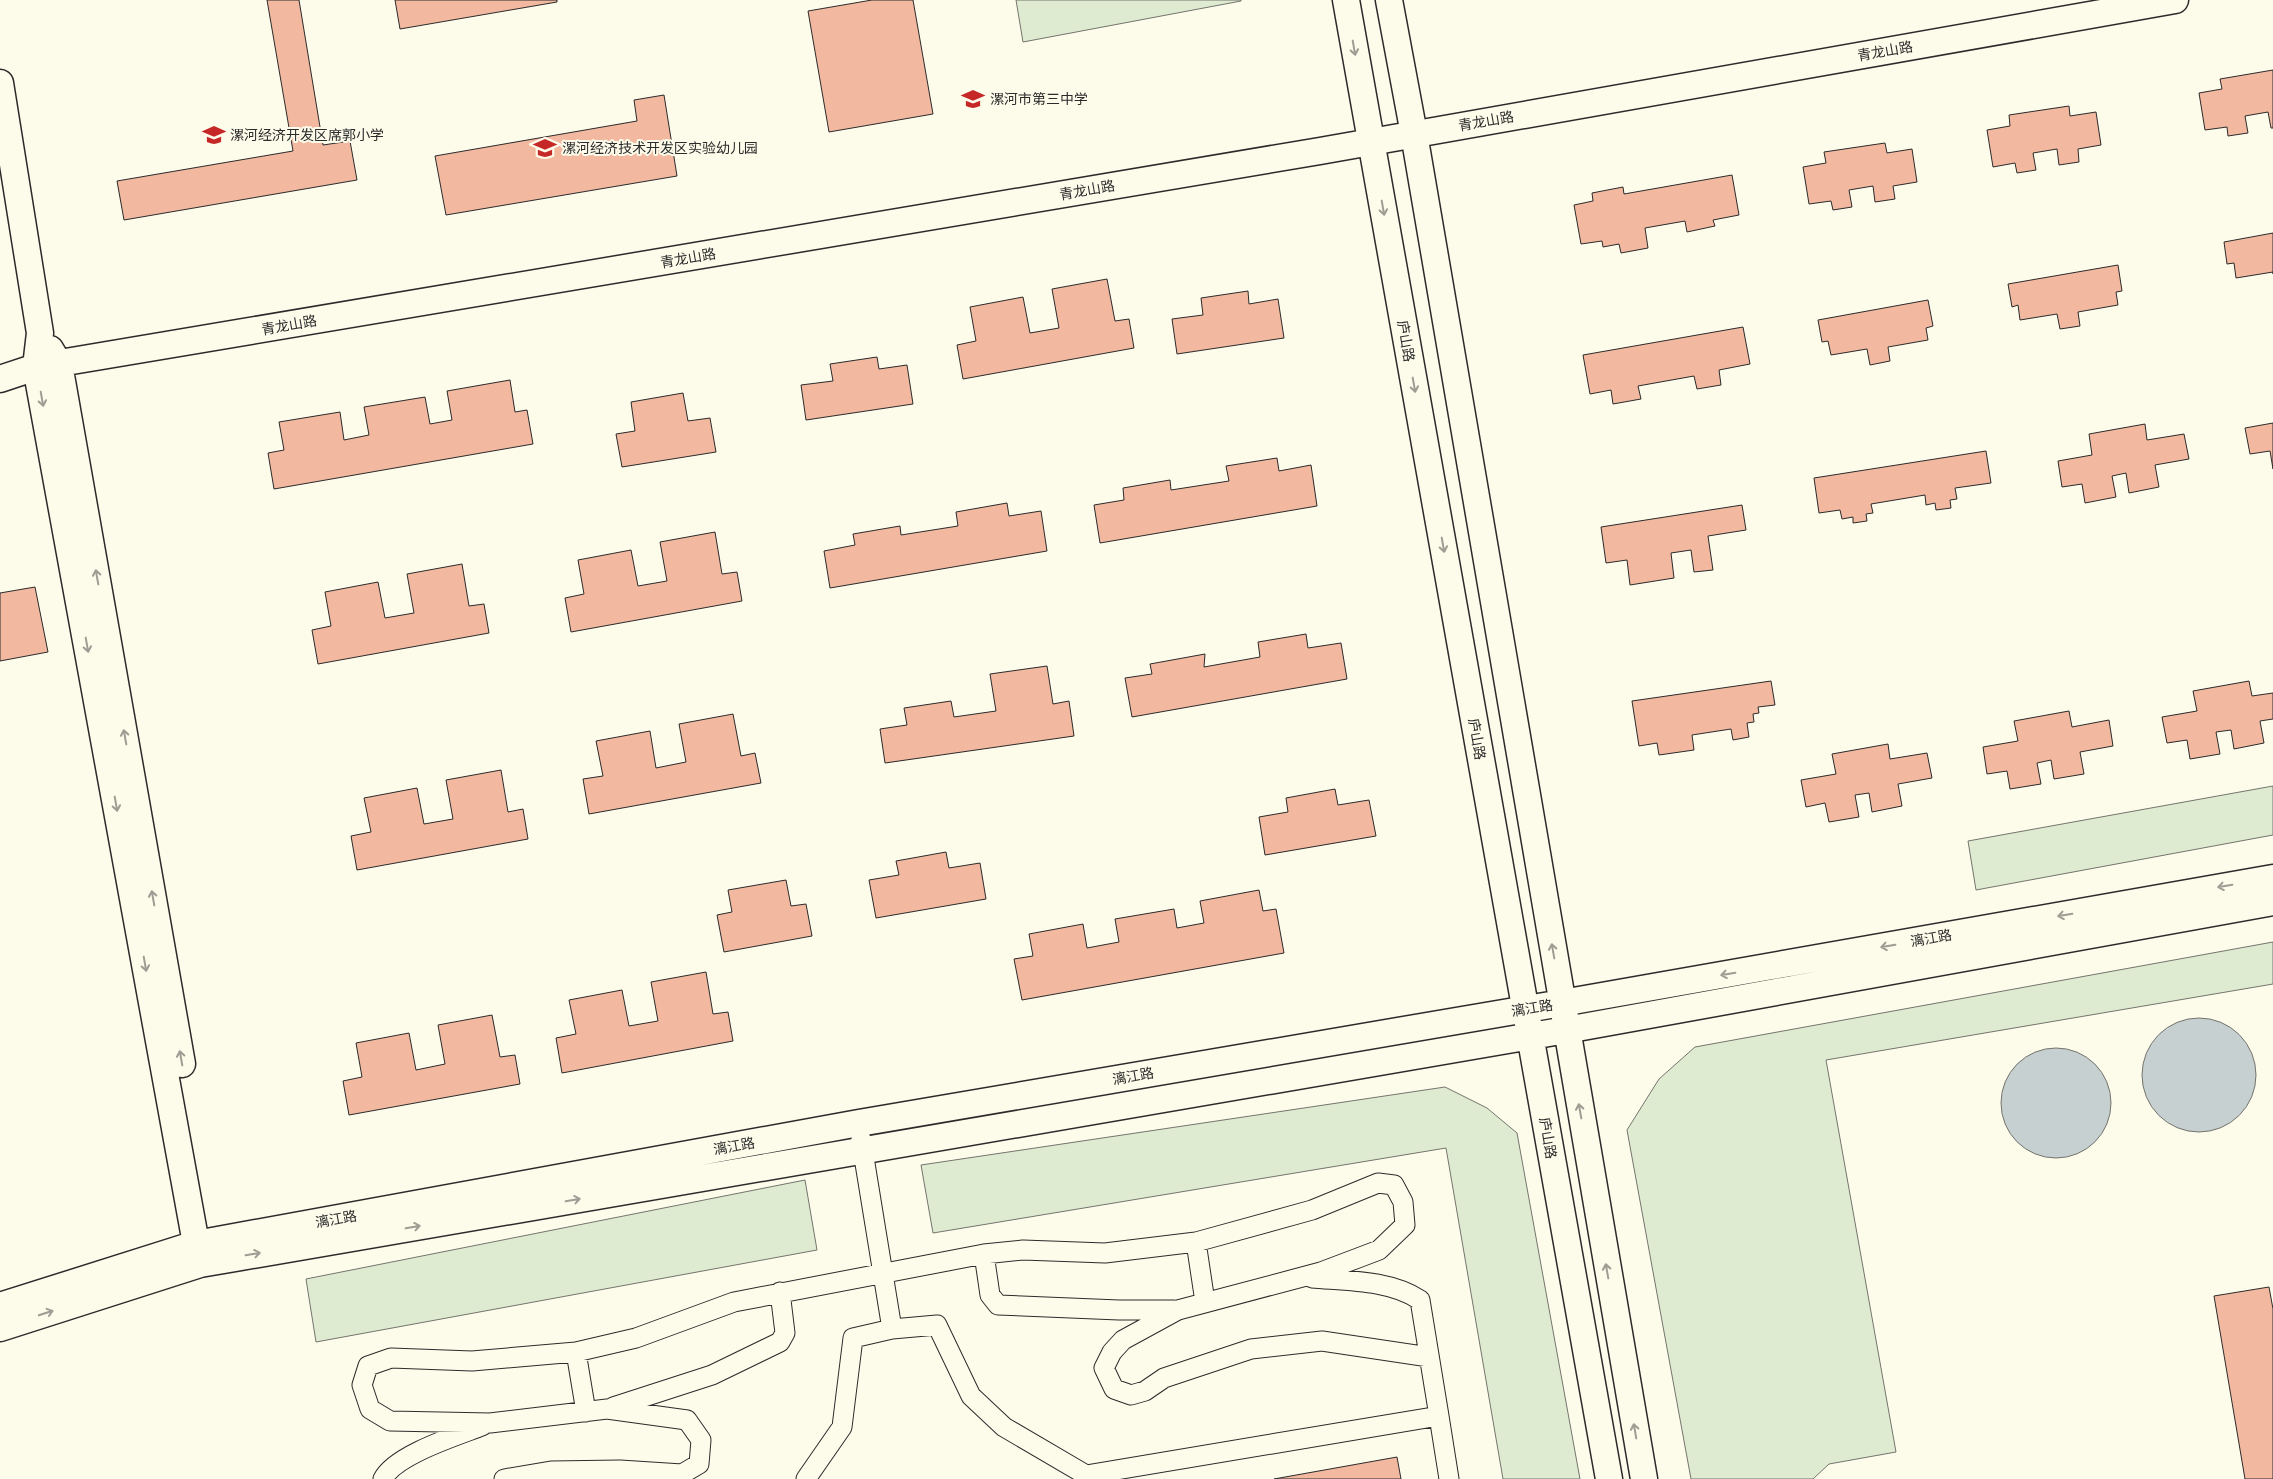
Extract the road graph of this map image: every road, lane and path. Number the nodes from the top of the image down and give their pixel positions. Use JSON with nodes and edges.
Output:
{"nodes":[{"id":1,"x":1346,"y":0,"type":"edge"},
{"id":2,"x":1389,"y":0,"type":"edge"},
{"id":3,"x":2175,"y":0,"type":"edge"},
{"id":4,"x":0,"y":83,"type":"edge"},
{"id":5,"x":1414,"y":134,"type":"junction"},
{"id":6,"x":1371,"y":142,"type":"junction"},
{"id":7,"x":48,"y":366,"type":"junction"},
{"id":8,"x":0,"y":379,"type":"edge"},
{"id":9,"x":2273,"y":878,"type":"edge"},
{"id":10,"x":2273,"y":902,"type":"edge"},
{"id":11,"x":1562,"y":1004,"type":"junction"},
{"id":12,"x":1525,"y":1008,"type":"junction"},
{"id":13,"x":1566,"y":1030,"type":"junction"},
{"id":14,"x":1530,"y":1036,"type":"junction"},
{"id":15,"x":859,"y":1123,"type":"junction"},
{"id":16,"x":863,"y":1150,"type":"junction"},
{"id":17,"x":1196,"y":1242,"type":"junction"},
{"id":18,"x":206,"y":1253,"type":"junction"},
{"id":19,"x":984,"y":1254,"type":"junction"},
{"id":20,"x":1358,"y":1258,"type":"junction"},
{"id":21,"x":883,"y":1274,"type":"junction"},
{"id":22,"x":1301,"y":1277,"type":"junction"},
{"id":23,"x":1363,"y":1283,"type":"junction"},
{"id":24,"x":780,"y":1292,"type":"junction"},
{"id":25,"x":1206,"y":1302,"type":"junction"},
{"id":26,"x":0,"y":1306,"type":"edge"},
{"id":27,"x":1119,"y":1310,"type":"junction"},
{"id":28,"x":1178,"y":1310,"type":"junction"},
{"id":29,"x":0,"y":1328,"type":"edge"},
{"id":30,"x":892,"y":1329,"type":"junction"},
{"id":31,"x":1123,"y":1340,"type":"junction"},
{"id":32,"x":576,"y":1352,"type":"junction"},
{"id":33,"x":1429,"y":1357,"type":"junction"},
{"id":34,"x":674,"y":1388,"type":"junction"},
{"id":35,"x":607,"y":1409,"type":"junction"},
{"id":36,"x":586,"y":1412,"type":"junction"},
{"id":37,"x":1438,"y":1416,"type":"junction"},
{"id":38,"x":679,"y":1419,"type":"junction"},
{"id":39,"x":422,"y":1421,"type":"junction"},
{"id":40,"x":490,"y":1423,"type":"junction"},
{"id":41,"x":426,"y":1448,"type":"junction"},
{"id":42,"x":383,"y":1479,"type":"edge"},
{"id":43,"x":504,"y":1479,"type":"edge"},
{"id":44,"x":806,"y":1479,"type":"edge"},
{"id":45,"x":1449,"y":1479,"type":"edge"},
{"id":46,"x":1609,"y":1479,"type":"edge"},
{"id":47,"x":1644,"y":1479,"type":"edge"}],
"edges":[{"from":1,"to":6,"type":"street","name":"庐山路","one_way":true},
{"from":2,"to":5,"type":"street"},
{"from":3,"to":5,"type":"street","name":"青龙山路"},
{"from":4,"to":7,"type":"street"},
{"from":5,"to":6,"type":"street","name":"青龙山路"},
{"from":11,"to":5,"type":"street","one_way":true},
{"from":6,"to":7,"type":"street","name":"青龙山路"},
{"from":6,"to":12,"type":"street","name":"庐山路","one_way":true},
{"from":7,"to":8,"type":"street","name":"青龙山路"},
{"from":7,"to":18,"type":"street"},
{"from":9,"to":11,"type":"street","name":"漓江路","one_way":true},
{"from":10,"to":13,"type":"street","name":"漓江路"},
{"from":11,"to":12,"type":"street","name":"漓江路"},
{"from":11,"to":13,"type":"street"},
{"from":12,"to":14,"type":"street","name":"庐山路"},
{"from":12,"to":15,"type":"street","name":"漓江路"},
{"from":13,"to":14,"type":"street","name":"漓江路"},
{"from":47,"to":13,"type":"street","one_way":true},
{"from":14,"to":16,"type":"street","name":"漓江路"},
{"from":14,"to":46,"type":"street","name":"庐山路"},
{"from":15,"to":16,"type":"street"},
{"from":15,"to":18,"type":"street","name":"漓江路"},
{"from":18,"to":16,"type":"street","name":"漓江路","one_way":true},
{"from":16,"to":21,"type":"street"},
{"from":17,"to":19,"type":"street"},
{"from":17,"to":20,"type":"street"},
{"from":17,"to":25,"type":"street"},
{"from":18,"to":26,"type":"street","name":"漓江路"},
{"from":29,"to":18,"type":"street","name":"漓江路","one_way":true},
{"from":19,"to":21,"type":"street"},
{"from":19,"to":27,"type":"street"},
{"from":20,"to":22,"type":"street"},
{"from":20,"to":23,"type":"street"},
{"from":21,"to":24,"type":"street"},
{"from":21,"to":30,"type":"street"},
{"from":22,"to":23,"type":"street"},
{"from":22,"to":25,"type":"street"},
{"from":23,"to":33,"type":"street"},
{"from":24,"to":32,"type":"street"},
{"from":24,"to":34,"type":"street"},
{"from":25,"to":28,"type":"street"},
{"from":27,"to":28,"type":"street"},
{"from":27,"to":31,"type":"street"},
{"from":28,"to":31,"type":"street"},
{"from":30,"to":37,"type":"street"},
{"from":30,"to":44,"type":"street"},
{"from":31,"to":33,"type":"street"},
{"from":32,"to":36,"type":"street"},
{"from":32,"to":39,"type":"street"},
{"from":33,"to":37,"type":"street"},
{"from":34,"to":35,"type":"street"},
{"from":34,"to":38,"type":"street"},
{"from":35,"to":36,"type":"street"},
{"from":35,"to":38,"type":"street"},
{"from":36,"to":40,"type":"street"},
{"from":37,"to":45,"type":"street"},
{"from":38,"to":43,"type":"street"},
{"from":39,"to":40,"type":"street"},
{"from":39,"to":41,"type":"street"},
{"from":40,"to":41,"type":"street"},
{"from":41,"to":42,"type":"street"}]}
